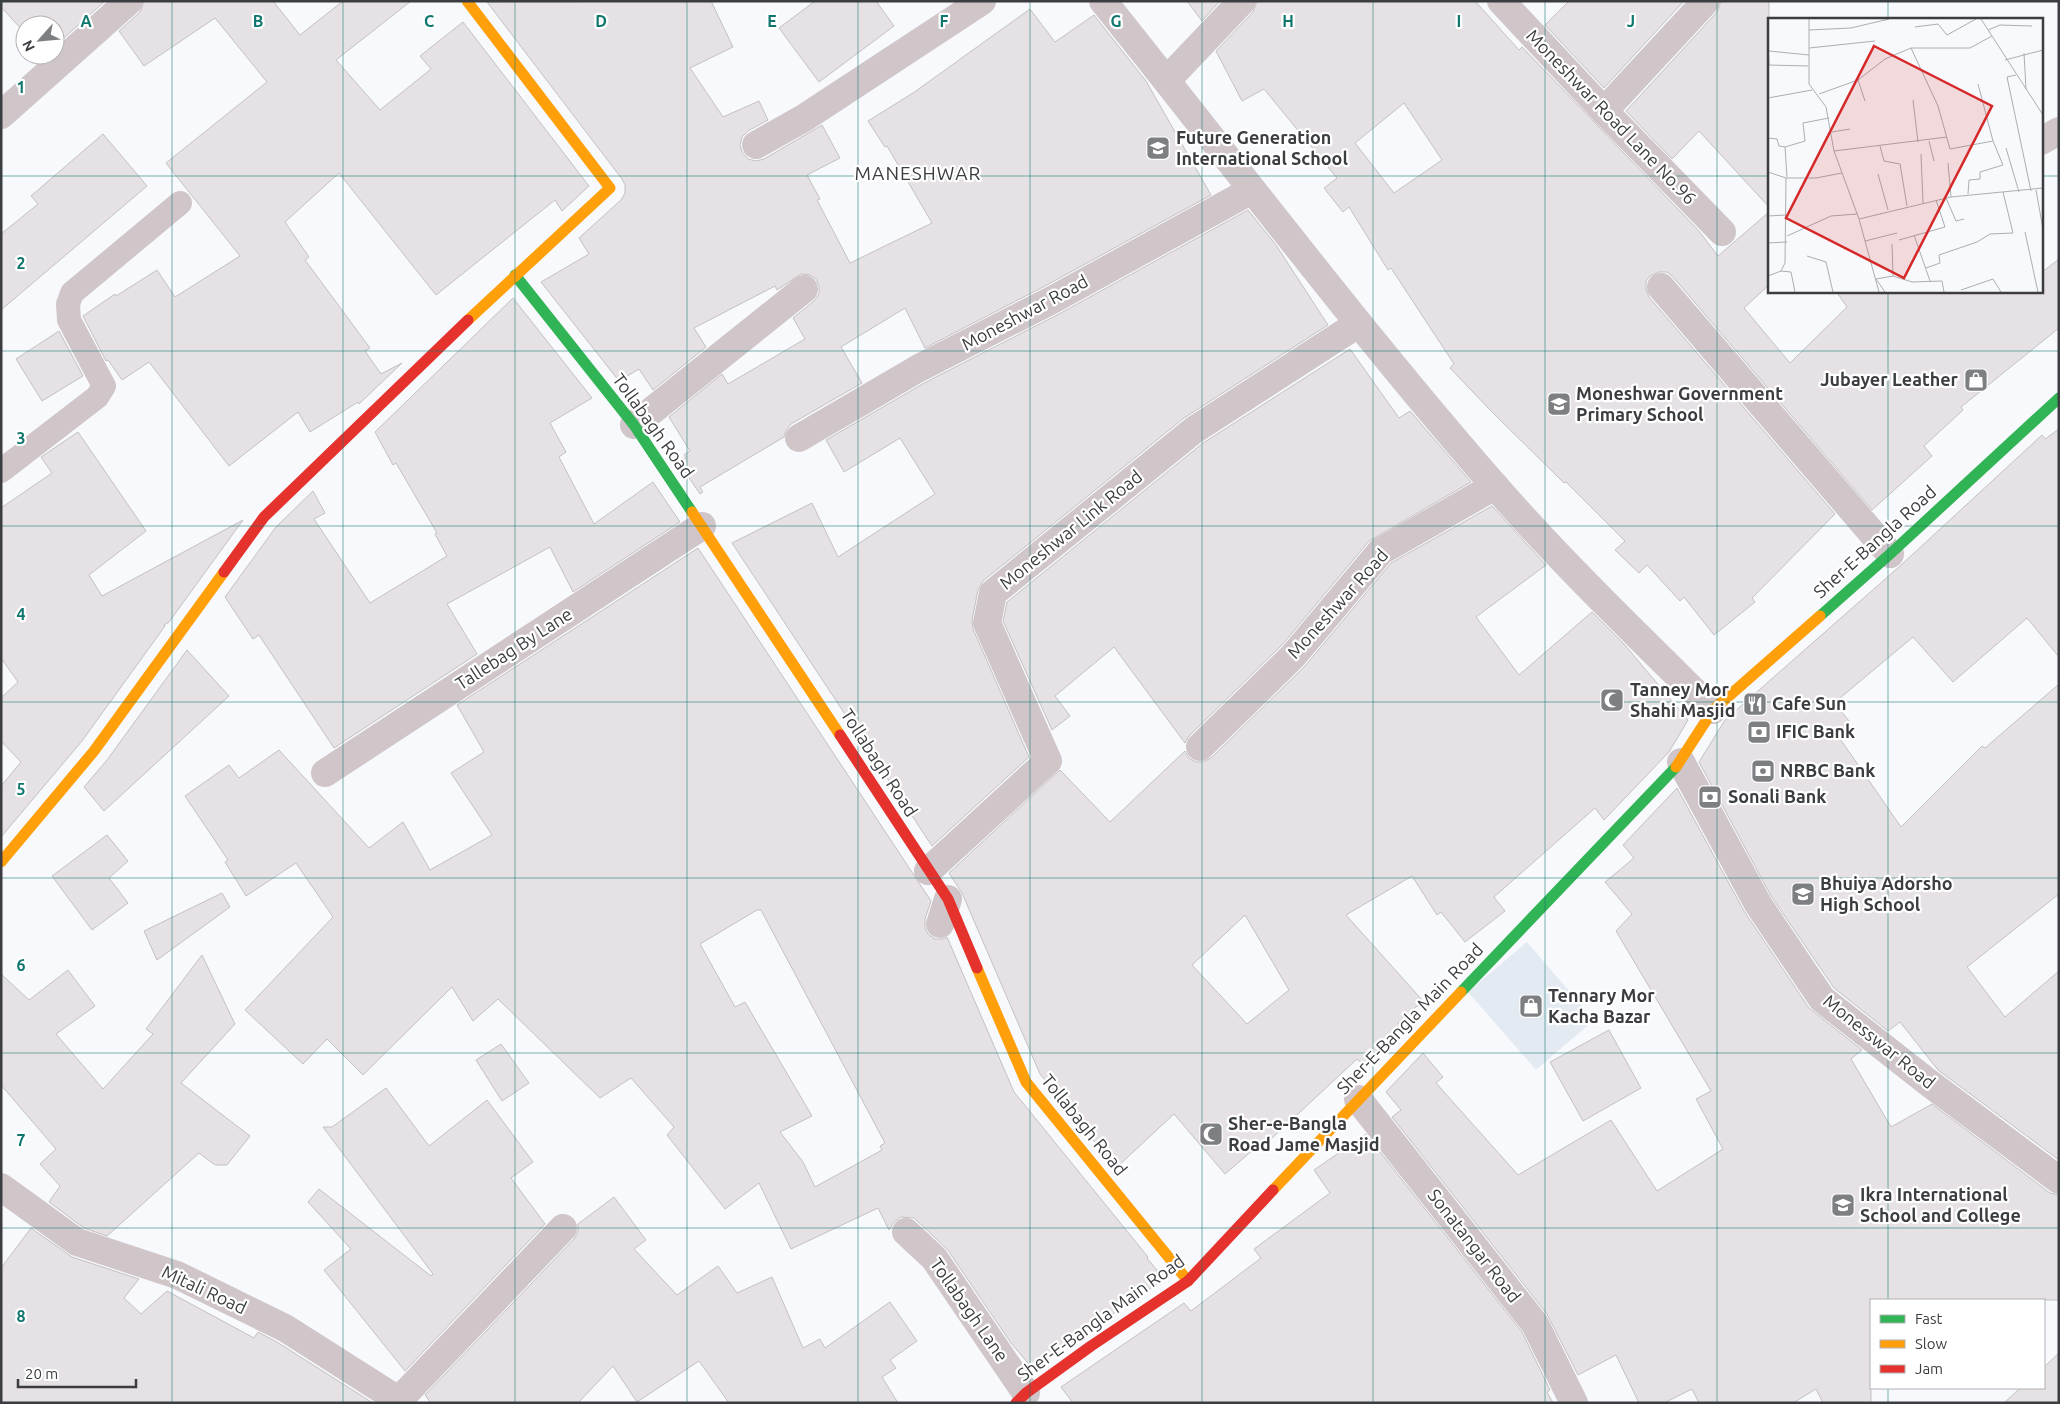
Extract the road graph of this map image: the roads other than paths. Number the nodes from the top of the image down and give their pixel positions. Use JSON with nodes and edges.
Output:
{"nodes":[{"id":1,"x":129,"y":1,"type":"edge"},
{"id":2,"x":467,"y":1,"type":"edge"},
{"id":3,"x":982,"y":1,"type":"edge"},
{"id":4,"x":1103,"y":1,"type":"edge"},
{"id":5,"x":1242,"y":1,"type":"edge"},
{"id":6,"x":1501,"y":1,"type":"edge"},
{"id":7,"x":1706,"y":1,"type":"edge"},
{"id":8,"x":1167,"y":80,"type":"junction"},
{"id":9,"x":1604,"y":111,"type":"junction"},
{"id":10,"x":1,"y":115,"type":"edge"},
{"id":11,"x":2059,"y":132,"type":"edge"},
{"id":12,"x":2042,"y":140,"type":"edge"},
{"id":13,"x":756,"y":145,"type":"dead end"},
{"id":14,"x":1252,"y":190,"type":"junction"},
{"id":15,"x":180,"y":203,"type":"dead end"},
{"id":16,"x":1722,"y":232,"type":"dead end"},
{"id":17,"x":515,"y":275,"type":"junction"},
{"id":18,"x":1661,"y":287,"type":"dead end"},
{"id":19,"x":804,"y":288,"type":"dead end"},
{"id":20,"x":1358,"y":324,"type":"junction"},
{"id":21,"x":2059,"y":398,"type":"edge"},
{"id":22,"x":634,"y":425,"type":"junction"},
{"id":23,"x":800,"y":438,"type":"dead end"},
{"id":24,"x":1,"y":471,"type":"edge"},
{"id":25,"x":1495,"y":486,"type":"junction"},
{"id":26,"x":702,"y":526,"type":"junction"},
{"id":27,"x":1890,"y":554,"type":"junction"},
{"id":28,"x":1713,"y":710,"type":"junction"},
{"id":29,"x":1200,"y":747,"type":"dead end"},
{"id":30,"x":1681,"y":762,"type":"junction"},
{"id":31,"x":325,"y":773,"type":"dead end"},
{"id":32,"x":1,"y":862,"type":"edge"},
{"id":33,"x":928,"y":871,"type":"junction"},
{"id":34,"x":1358,"y":1099,"type":"junction"},
{"id":35,"x":2059,"y":1180,"type":"edge"},
{"id":36,"x":1,"y":1187,"type":"edge"},
{"id":37,"x":563,"y":1228,"type":"dead end"},
{"id":38,"x":906,"y":1232,"type":"dead end"},
{"id":39,"x":1188,"y":1281,"type":"junction"},
{"id":40,"x":1021,"y":1398,"type":"edge"},
{"id":41,"x":402,"y":1401,"type":"edge"},
{"id":42,"x":1574,"y":1403,"type":"edge"}],
"edges":[{"from":1,"to":10,"type":"street"},
{"from":2,"to":17,"type":"street"},
{"from":3,"to":13,"type":"street"},
{"from":4,"to":8,"type":"street"},
{"from":5,"to":8,"type":"street"},
{"from":6,"to":9,"type":"street","name":"Moneshwar Road Lane No.96"},
{"from":7,"to":9,"type":"street"},
{"from":8,"to":14,"type":"street"},
{"from":9,"to":16,"type":"street","name":"Moneshwar Road Lane No.96"},
{"from":11,"to":12,"type":"street"},
{"from":14,"to":20,"type":"street"},
{"from":14,"to":23,"type":"street","name":"Moneshwar Road"},
{"from":15,"to":24,"type":"lane"},
{"from":17,"to":22,"type":"street","name":"Tollabagh Road"},
{"from":17,"to":32,"type":"street"},
{"from":18,"to":27,"type":"street"},
{"from":19,"to":22,"type":"street"},
{"from":20,"to":25,"type":"street"},
{"from":20,"to":33,"type":"street","name":"Moneshwar Link Road"},
{"from":21,"to":27,"type":"street","name":"Sher-E-Bangla Road"},
{"from":22,"to":26,"type":"street","name":"Tollabagh Road"},
{"from":25,"to":28,"type":"street"},
{"from":25,"to":29,"type":"street","name":"Moneshwar Road"},
{"from":26,"to":31,"type":"street","name":"Tallebag By Lane"},
{"from":26,"to":33,"type":"street","name":"Tollabagh Road"},
{"from":27,"to":28,"type":"street","name":"Sher-E-Bangla Road"},
{"from":28,"to":30,"type":"street","name":"Sher-E-Bangla Main Road"},
{"from":30,"to":34,"type":"street","name":"Sher-E-Bangla Main Road"},
{"from":30,"to":35,"type":"street","name":"Monesswar Road"},
{"from":33,"to":39,"type":"street","name":"Tollabagh Road"},
{"from":34,"to":39,"type":"street","name":"Sher-E-Bangla Main Road"},
{"from":34,"to":42,"type":"street","name":"Sonatangar Road"},
{"from":36,"to":41,"type":"street","name":"Mitali Road"},
{"from":37,"to":41,"type":"street"},
{"from":38,"to":40,"type":"street","name":"Tollabagh Lane"},
{"from":39,"to":40,"type":"street","name":"Sher-E-Bangla Main Road"}]}
